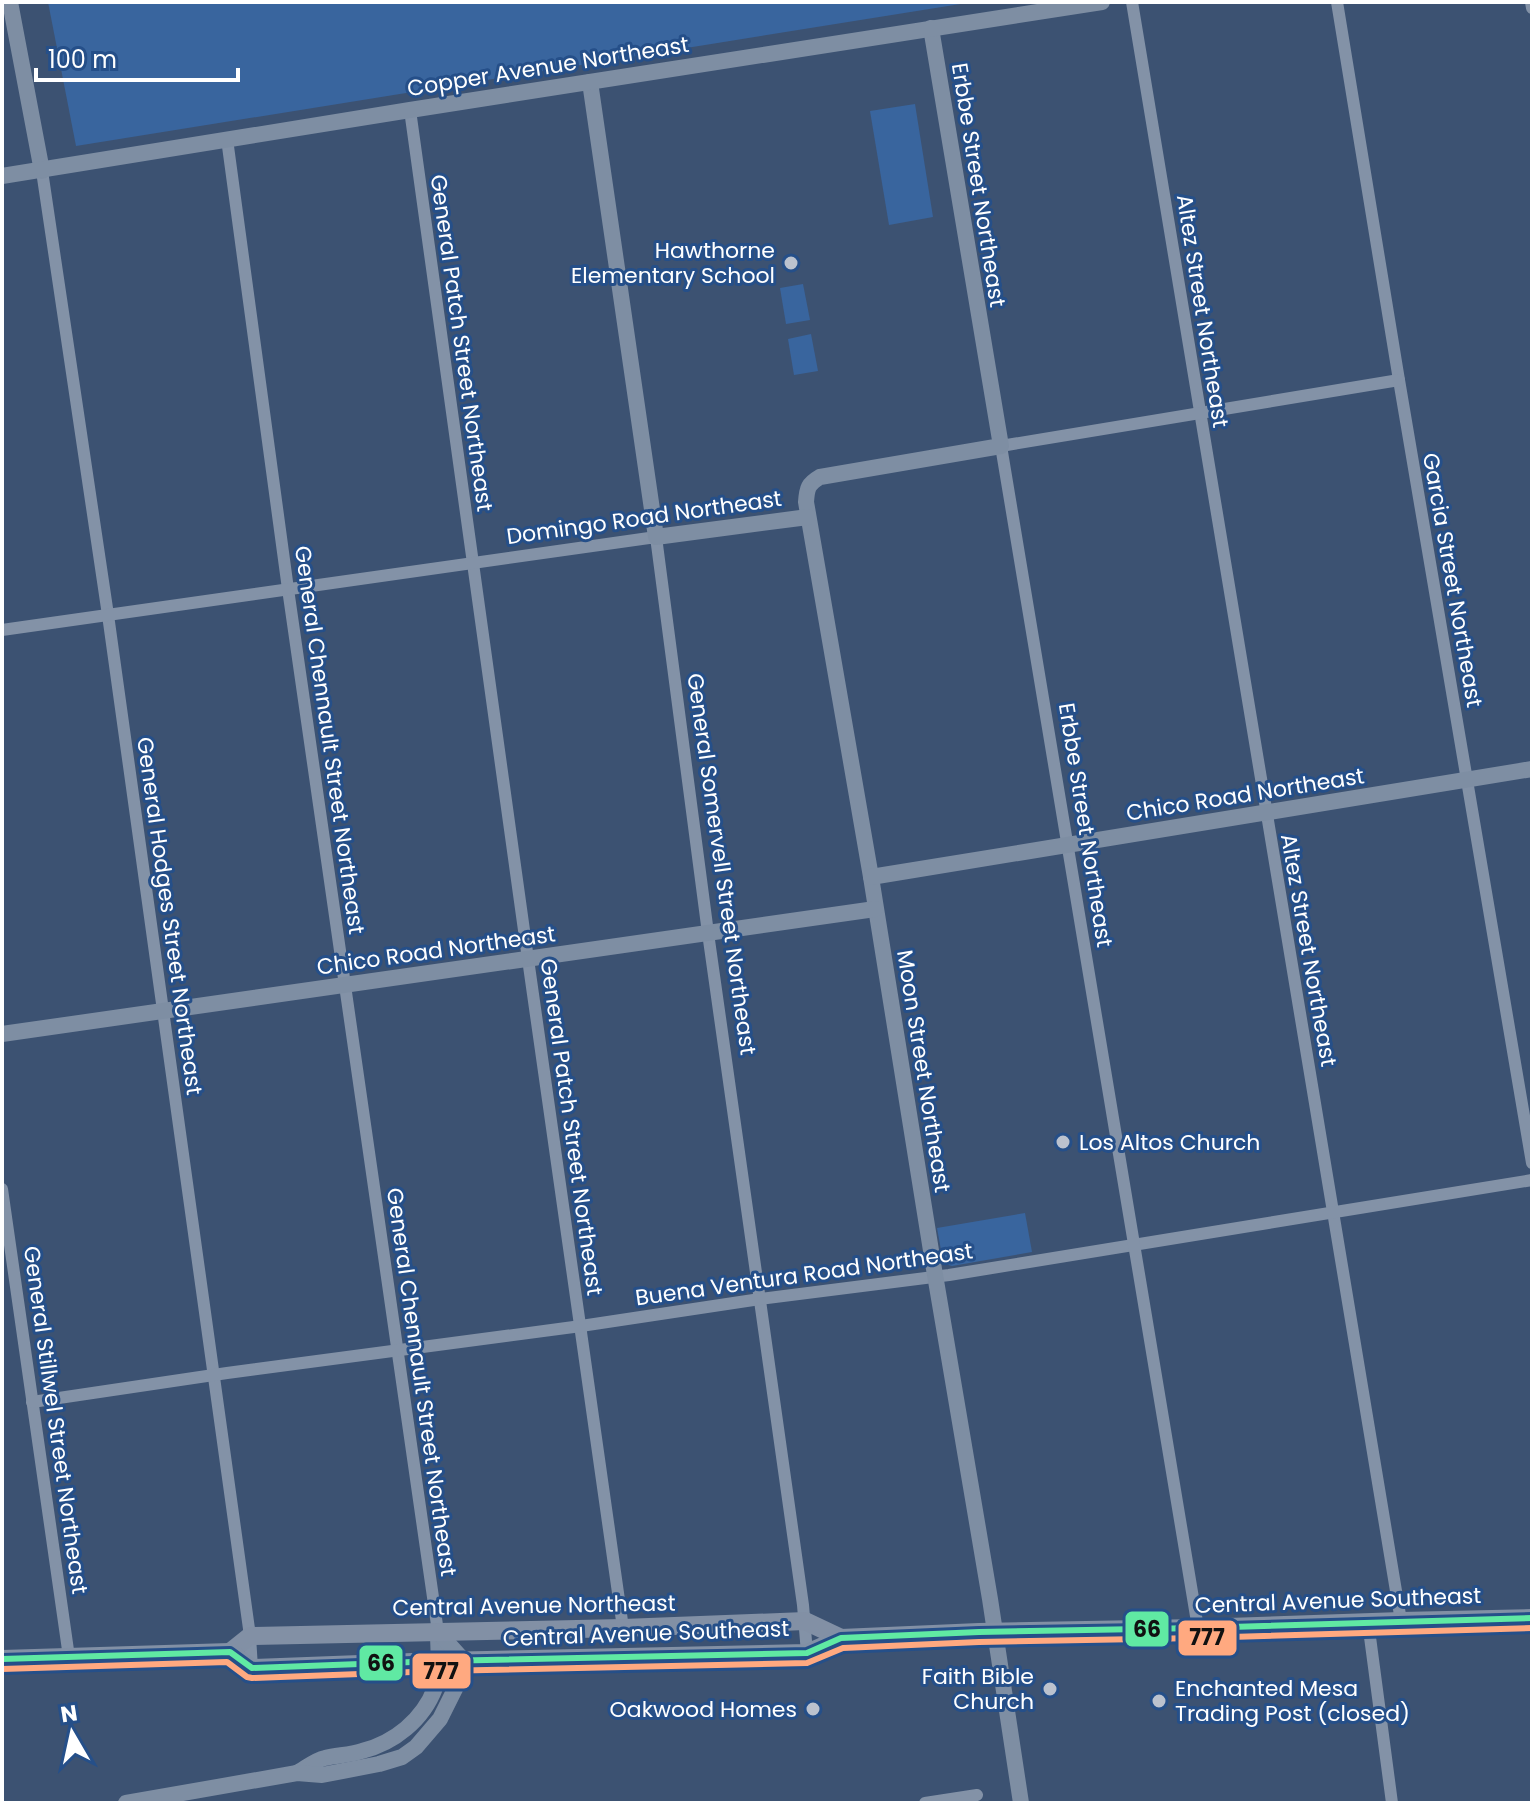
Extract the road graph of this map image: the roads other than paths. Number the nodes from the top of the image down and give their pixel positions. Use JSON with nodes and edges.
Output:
{"nodes":[{"id":1,"x":10,"y":2,"type":"edge"},
{"id":2,"x":1102,"y":2,"type":"edge"},
{"id":3,"x":1132,"y":2,"type":"edge"},
{"id":4,"x":1337,"y":2,"type":"edge"},
{"id":5,"x":1531,"y":2,"type":"edge"},
{"id":6,"x":1532,"y":8,"type":"edge"},
{"id":7,"x":931,"y":28,"type":"junction"},
{"id":8,"x":590,"y":82,"type":"junction"},
{"id":9,"x":410,"y":110,"type":"junction"},
{"id":10,"x":227,"y":139,"type":"junction"},
{"id":11,"x":42,"y":171,"type":"junction"},
{"id":12,"x":2,"y":176,"type":"edge"},
{"id":13,"x":1399,"y":380,"type":"junction"},
{"id":14,"x":1200,"y":413,"type":"junction"},
{"id":15,"x":1001,"y":446,"type":"junction"},
{"id":16,"x":808,"y":517,"type":"junction"},
{"id":17,"x":656,"y":537,"type":"junction"},
{"id":18,"x":472,"y":563,"type":"junction"},
{"id":19,"x":288,"y":589,"type":"junction"},
{"id":20,"x":108,"y":615,"type":"junction"},
{"id":21,"x":2,"y":630,"type":"edge"},
{"id":22,"x":1532,"y":769,"type":"edge"},
{"id":23,"x":1466,"y":780,"type":"junction"},
{"id":24,"x":1266,"y":813,"type":"junction"},
{"id":25,"x":1066,"y":844,"type":"junction"},
{"id":26,"x":871,"y":877,"type":"junction"},
{"id":27,"x":875,"y":909,"type":"junction"},
{"id":28,"x":708,"y":933,"type":"junction"},
{"id":29,"x":528,"y":959,"type":"junction"},
{"id":30,"x":345,"y":986,"type":"junction"},
{"id":31,"x":163,"y":1011,"type":"junction"},
{"id":32,"x":2,"y":1034,"type":"edge"},
{"id":33,"x":1532,"y":1163,"type":"edge"},
{"id":34,"x":1532,"y":1180,"type":"edge"},
{"id":35,"x":2,"y":1189,"type":"edge"},
{"id":36,"x":1334,"y":1212,"type":"junction"},
{"id":37,"x":1134,"y":1245,"type":"junction"},
{"id":38,"x":935,"y":1277,"type":"junction"},
{"id":39,"x":760,"y":1299,"type":"junction"},
{"id":40,"x":581,"y":1326,"type":"junction"},
{"id":41,"x":398,"y":1350,"type":"junction"},
{"id":42,"x":214,"y":1375,"type":"junction"},
{"id":43,"x":32,"y":1402,"type":"junction"},
{"id":44,"x":1532,"y":1618,"type":"edge"},
{"id":45,"x":805,"y":1621,"type":"junction"},
{"id":46,"x":1401,"y":1621,"type":"junction"},
{"id":47,"x":1368,"y":1622,"type":"junction"},
{"id":48,"x":623,"y":1628,"type":"junction"},
{"id":49,"x":1198,"y":1628,"type":"junction"},
{"id":50,"x":438,"y":1632,"type":"junction"},
{"id":51,"x":995,"y":1632,"type":"junction"},
{"id":52,"x":250,"y":1636,"type":"junction"},
{"id":53,"x":841,"y":1638,"type":"junction"},
{"id":54,"x":230,"y":1652,"type":"junction"},
{"id":55,"x":807,"y":1653,"type":"junction"},
{"id":56,"x":69,"y":1657,"type":"junction"},
{"id":57,"x":2,"y":1659,"type":"edge"},
{"id":58,"x":439,"y":1661,"type":"junction"},
{"id":59,"x":465,"y":1662,"type":"junction"},
{"id":60,"x":252,"y":1668,"type":"junction"},
{"id":61,"x":297,"y":1773,"type":"junction"},
{"id":62,"x":977,"y":1795,"type":"dead end"},
{"id":63,"x":126,"y":1803,"type":"edge"},
{"id":64,"x":925,"y":1803,"type":"edge"},
{"id":65,"x":1021,"y":1803,"type":"edge"},
{"id":66,"x":1392,"y":1803,"type":"edge"}],
"edges":[{"from":1,"to":11,"type":"street"},
{"from":2,"to":7,"type":"street","name":"Copper Avenue Northeast"},
{"from":3,"to":14,"type":"street","name":"Altez Street Northeast"},
{"from":4,"to":13,"type":"street","name":"Garcia Street Northeast"},
{"from":5,"to":6,"type":"street"},
{"from":7,"to":8,"type":"street","name":"Copper Avenue Northeast"},
{"from":7,"to":15,"type":"street","name":"Erbbe Street Northeast"},
{"from":8,"to":9,"type":"street","name":"Copper Avenue Northeast"},
{"from":8,"to":17,"type":"street","name":"General Somervell Street Northeast"},
{"from":9,"to":10,"type":"street","name":"Copper Avenue Northeast"},
{"from":9,"to":18,"type":"street","name":"General Patch Street Northeast"},
{"from":10,"to":11,"type":"street","name":"Copper Avenue Northeast"},
{"from":10,"to":19,"type":"street","name":"General Chennault Street Northeast"},
{"from":11,"to":12,"type":"street","name":"Copper Avenue Northeast"},
{"from":11,"to":20,"type":"street","name":"General Hodges Street Northeast"},
{"from":13,"to":14,"type":"street","name":"Domingo Road Northeast"},
{"from":13,"to":23,"type":"street","name":"Garcia Street Northeast"},
{"from":14,"to":15,"type":"street","name":"Domingo Road Northeast"},
{"from":14,"to":24,"type":"street","name":"Altez Street Northeast"},
{"from":15,"to":16,"type":"street","name":"Domingo Road Northeast"},
{"from":15,"to":25,"type":"street","name":"Erbbe Street Northeast"},
{"from":16,"to":17,"type":"street","name":"Domingo Road Northeast"},
{"from":16,"to":26,"type":"street","name":"Moon Street Northeast"},
{"from":17,"to":18,"type":"street","name":"Domingo Road Northeast"},
{"from":17,"to":28,"type":"street","name":"General Somervell Street Northeast"},
{"from":18,"to":19,"type":"street","name":"Domingo Road Northeast"},
{"from":18,"to":29,"type":"street","name":"General Patch Street Northeast"},
{"from":19,"to":20,"type":"street","name":"Domingo Road Northeast"},
{"from":19,"to":30,"type":"street","name":"General Chennault Street Northeast"},
{"from":20,"to":21,"type":"street","name":"Domingo Road Northeast"},
{"from":20,"to":31,"type":"street","name":"General Hodges Street Northeast"},
{"from":22,"to":23,"type":"street","name":"Chico Road Northeast"},
{"from":23,"to":24,"type":"street","name":"Chico Road Northeast"},
{"from":23,"to":33,"type":"street","name":"Garcia Street Northeast"},
{"from":24,"to":25,"type":"street","name":"Chico Road Northeast"},
{"from":24,"to":36,"type":"street","name":"Altez Street Northeast"},
{"from":25,"to":26,"type":"street","name":"Chico Road Northeast"},
{"from":25,"to":37,"type":"street","name":"Erbbe Street Northeast"},
{"from":26,"to":27,"type":"street","name":"Moon Street Northeast"},
{"from":27,"to":28,"type":"street","name":"Chico Road Northeast"},
{"from":27,"to":38,"type":"street","name":"Moon Street Northeast"},
{"from":28,"to":29,"type":"street","name":"Chico Road Northeast"},
{"from":28,"to":39,"type":"street","name":"General Somervell Street Northeast"},
{"from":29,"to":30,"type":"street","name":"Chico Road Northeast"},
{"from":29,"to":40,"type":"street","name":"General Patch Street Northeast"},
{"from":30,"to":31,"type":"street","name":"Chico Road Northeast"},
{"from":30,"to":41,"type":"street","name":"General Chennault Street Northeast"},
{"from":31,"to":32,"type":"street","name":"Chico Road Northeast"},
{"from":31,"to":42,"type":"street","name":"General Hodges Street Northeast"},
{"from":34,"to":36,"type":"street","name":"Buena Ventura Road Northeast"},
{"from":35,"to":43,"type":"street","name":"General Stillwel Street Northeast"},
{"from":36,"to":37,"type":"street","name":"Buena Ventura Road Northeast"},
{"from":36,"to":46,"type":"street","name":"Altez Street Northeast"},
{"from":37,"to":38,"type":"street","name":"Buena Ventura Road Northeast"},
{"from":37,"to":49,"type":"street","name":"Erbbe Street Northeast"},
{"from":38,"to":39,"type":"street","name":"Buena Ventura Road Northeast"},
{"from":38,"to":51,"type":"street","name":"Moon Street Northeast"},
{"from":39,"to":40,"type":"street","name":"Buena Ventura Road Northeast"},
{"from":39,"to":45,"type":"street","name":"General Somervell Street Northeast"},
{"from":40,"to":41,"type":"street","name":"Buena Ventura Road Northeast"},
{"from":40,"to":48,"type":"street","name":"General Patch Street Northeast"},
{"from":41,"to":42,"type":"street","name":"Buena Ventura Road Northeast"},
{"from":41,"to":50,"type":"street","name":"General Chennault Street Northeast"},
{"from":42,"to":43,"type":"street","name":"Buena Ventura Road Northeast"},
{"from":42,"to":52,"type":"street","name":"General Hodges Street Northeast"},
{"from":43,"to":56,"type":"street","name":"General Stillwel Street Northeast"},
{"from":44,"to":46,"type":"main road","name":"Central Avenue Southeast"},
{"from":45,"to":48,"type":"main road","name":"Central Avenue Northeast"},
{"from":45,"to":53,"type":"main road","name":"Central Avenue Northeast"},
{"from":45,"to":55,"type":"street","name":"General Somervell Street Northeast"},
{"from":46,"to":47,"type":"main road","name":"Central Avenue Southeast"},
{"from":47,"to":49,"type":"main road","name":"Central Avenue Southeast"},
{"from":47,"to":66,"type":"street"},
{"from":48,"to":50,"type":"main road","name":"Central Avenue Northeast"},
{"from":49,"to":51,"type":"main road","name":"Central Avenue Southeast"},
{"from":50,"to":52,"type":"main road","name":"Central Avenue Northeast"},
{"from":50,"to":58,"type":"street"},
{"from":50,"to":59,"type":"street"},
{"from":51,"to":53,"type":"main road","name":"Central Avenue Southeast"},
{"from":51,"to":65,"type":"street","name":"Moon Street Northeast"},
{"from":52,"to":54,"type":"main road"},
{"from":52,"to":60,"type":"street","name":"General Hodges Street Northeast"},
{"from":53,"to":55,"type":"main road","name":"Central Avenue Southeast"},
{"from":54,"to":56,"type":"main road"},
{"from":54,"to":60,"type":"main road"},
{"from":55,"to":59,"type":"main road","name":"Central Avenue Southeast"},
{"from":56,"to":57,"type":"main road"},
{"from":58,"to":59,"type":"main road","name":"Central Avenue Southeast"},
{"from":58,"to":60,"type":"main road","name":"Central Avenue Southeast"},
{"from":58,"to":61,"type":"street"},
{"from":59,"to":61,"type":"street"},
{"from":61,"to":63,"type":"street"},
{"from":62,"to":64,"type":"street"}]}
